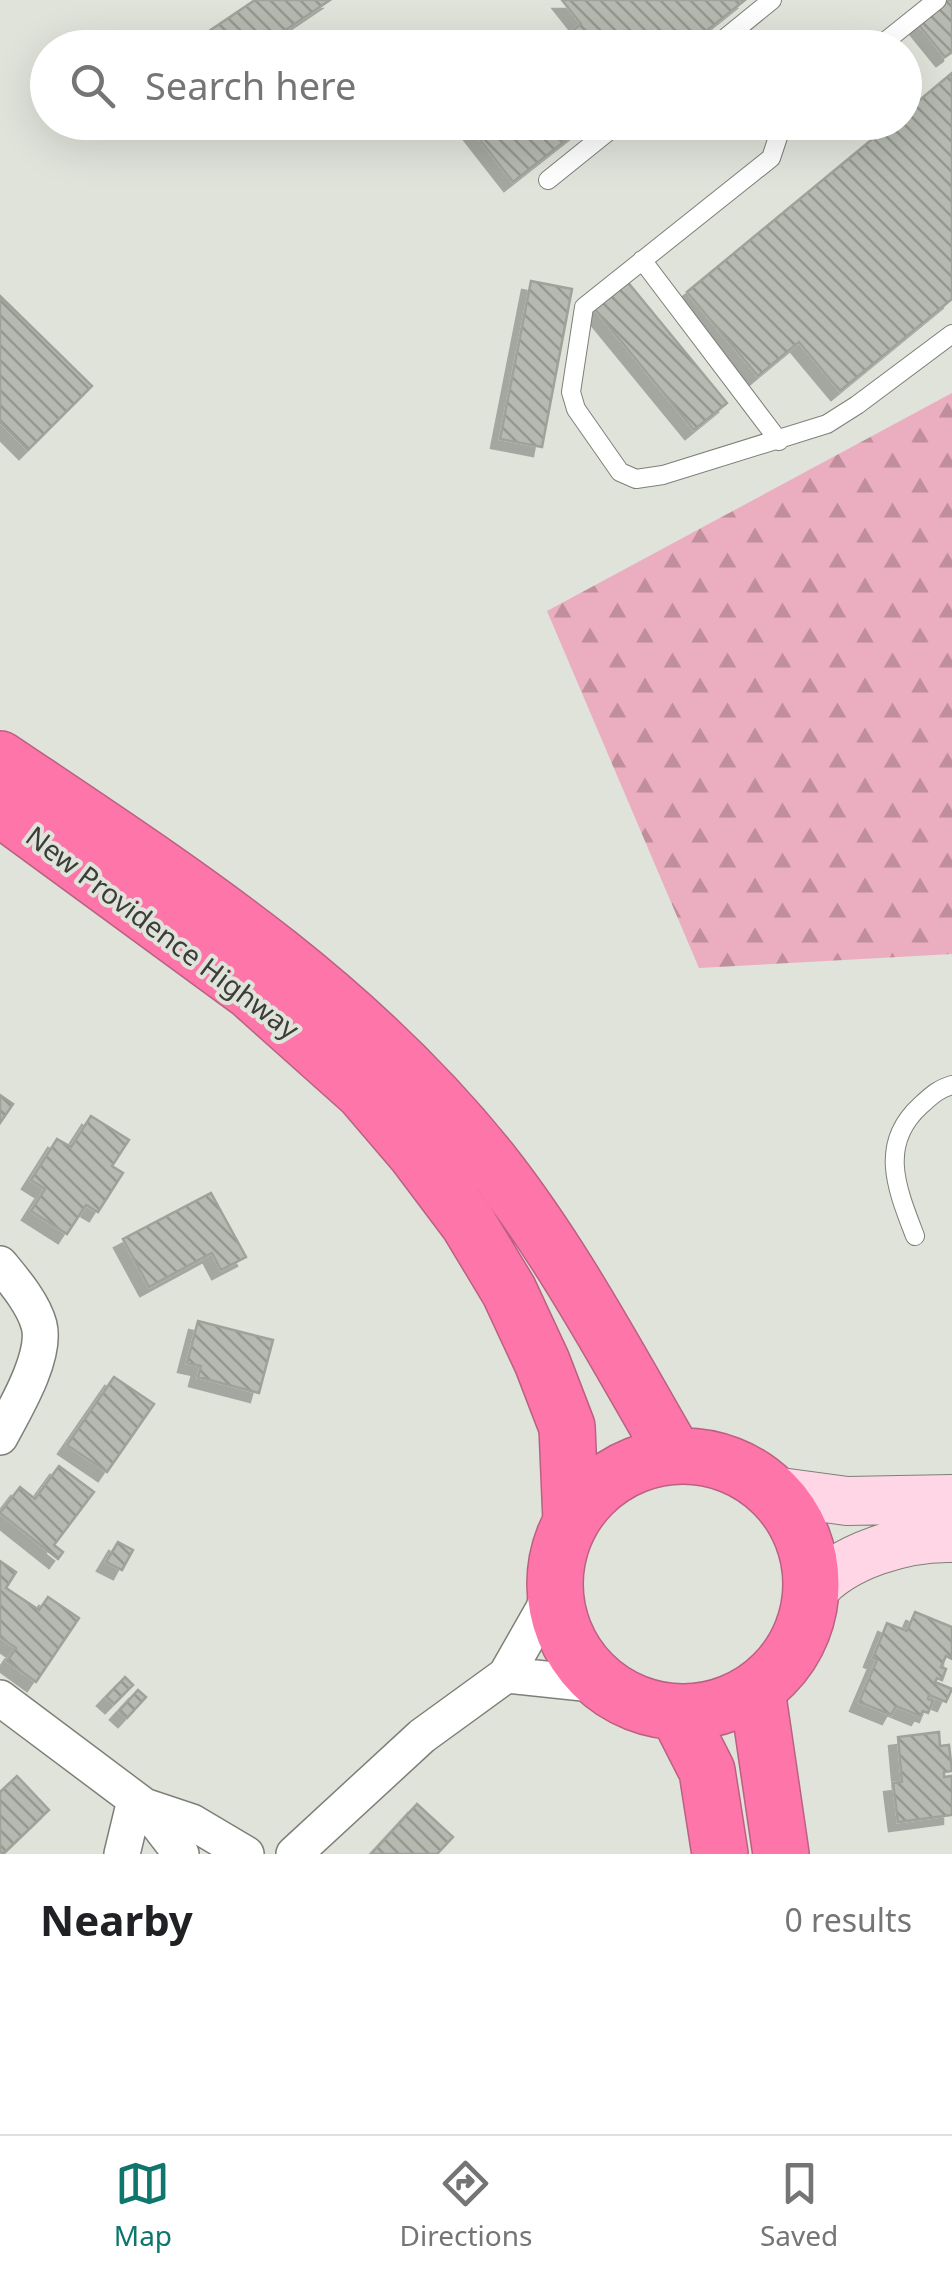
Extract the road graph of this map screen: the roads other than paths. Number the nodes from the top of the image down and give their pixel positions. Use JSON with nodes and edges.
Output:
{"nodes":[{"id":1,"x":772,"y":0,"type":"edge"},
{"id":2,"x":937,"y":0,"type":"edge"},
{"id":3,"x":735,"y":30,"type":"edge"},
{"id":4,"x":900,"y":30,"type":"edge"},
{"id":5,"x":598,"y":140,"type":"edge"},
{"id":6,"x":777,"y":140,"type":"edge"},
{"id":7,"x":548,"y":180,"type":"dead end"},
{"id":8,"x":642,"y":260,"type":"junction"},
{"id":9,"x":952,"y":334,"type":"edge"},
{"id":10,"x":778,"y":440,"type":"junction"},
{"id":11,"x":0,"y":759,"type":"edge"},
{"id":12,"x":0,"y":808,"type":"edge"},
{"id":13,"x":952,"y":1085,"type":"edge"},
{"id":14,"x":915,"y":1236,"type":"dead end"},
{"id":15,"x":0,"y":1264,"type":"edge"},
{"id":16,"x":0,"y":1437,"type":"edge"},
{"id":17,"x":675,"y":1456,"type":"junction"},
{"id":18,"x":773,"y":1492,"type":"junction"},
{"id":19,"x":952,"y":1499,"type":"edge"},
{"id":20,"x":572,"y":1520,"type":"junction"},
{"id":21,"x":952,"y":1538,"type":"edge"},
{"id":22,"x":554,"y":1581,"type":"junction"},
{"id":23,"x":812,"y":1592,"type":"junction"},
{"id":24,"x":506,"y":1675,"type":"junction"},
{"id":25,"x":757,"y":1690,"type":"junction"},
{"id":26,"x":618,"y":1695,"type":"junction"},
{"id":27,"x":0,"y":1698,"type":"edge"},
{"id":28,"x":677,"y":1712,"type":"junction"},
{"id":29,"x":139,"y":1803,"type":"junction"},
{"id":30,"x":122,"y":1854,"type":"edge"},
{"id":31,"x":181,"y":1854,"type":"edge"},
{"id":32,"x":246,"y":1854,"type":"edge"},
{"id":33,"x":294,"y":1854,"type":"edge"},
{"id":34,"x":720,"y":1854,"type":"edge"},
{"id":35,"x":781,"y":1854,"type":"edge"}],
"edges":[{"from":1,"to":3,"type":"lane"},
{"from":2,"to":4,"type":"lane"},
{"from":5,"to":7,"type":"lane"},
{"from":6,"to":8,"type":"lane"},
{"from":8,"to":10,"type":"lane"},
{"from":8,"to":10,"type":"lane"},
{"from":9,"to":10,"type":"lane"},
{"from":11,"to":17,"type":"highway","name":"New Providence Highway"},
{"from":12,"to":20,"type":"highway","name":"New Providence Highway"},
{"from":13,"to":14,"type":"lane"},
{"from":15,"to":16,"type":"street"},
{"from":17,"to":18,"type":"highway"},
{"from":17,"to":20,"type":"highway"},
{"from":18,"to":19,"type":"main road"},
{"from":18,"to":23,"type":"highway"},
{"from":20,"to":22,"type":"highway"},
{"from":21,"to":23,"type":"main road"},
{"from":22,"to":24,"type":"street"},
{"from":22,"to":26,"type":"highway"},
{"from":23,"to":25,"type":"highway"},
{"from":24,"to":26,"type":"street"},
{"from":24,"to":33,"type":"street"},
{"from":25,"to":28,"type":"highway"},
{"from":25,"to":35,"type":"highway"},
{"from":26,"to":28,"type":"highway"},
{"from":27,"to":29,"type":"street"},
{"from":28,"to":34,"type":"highway"},
{"from":29,"to":30,"type":"street"},
{"from":29,"to":31,"type":"street"},
{"from":29,"to":32,"type":"street"}]}
